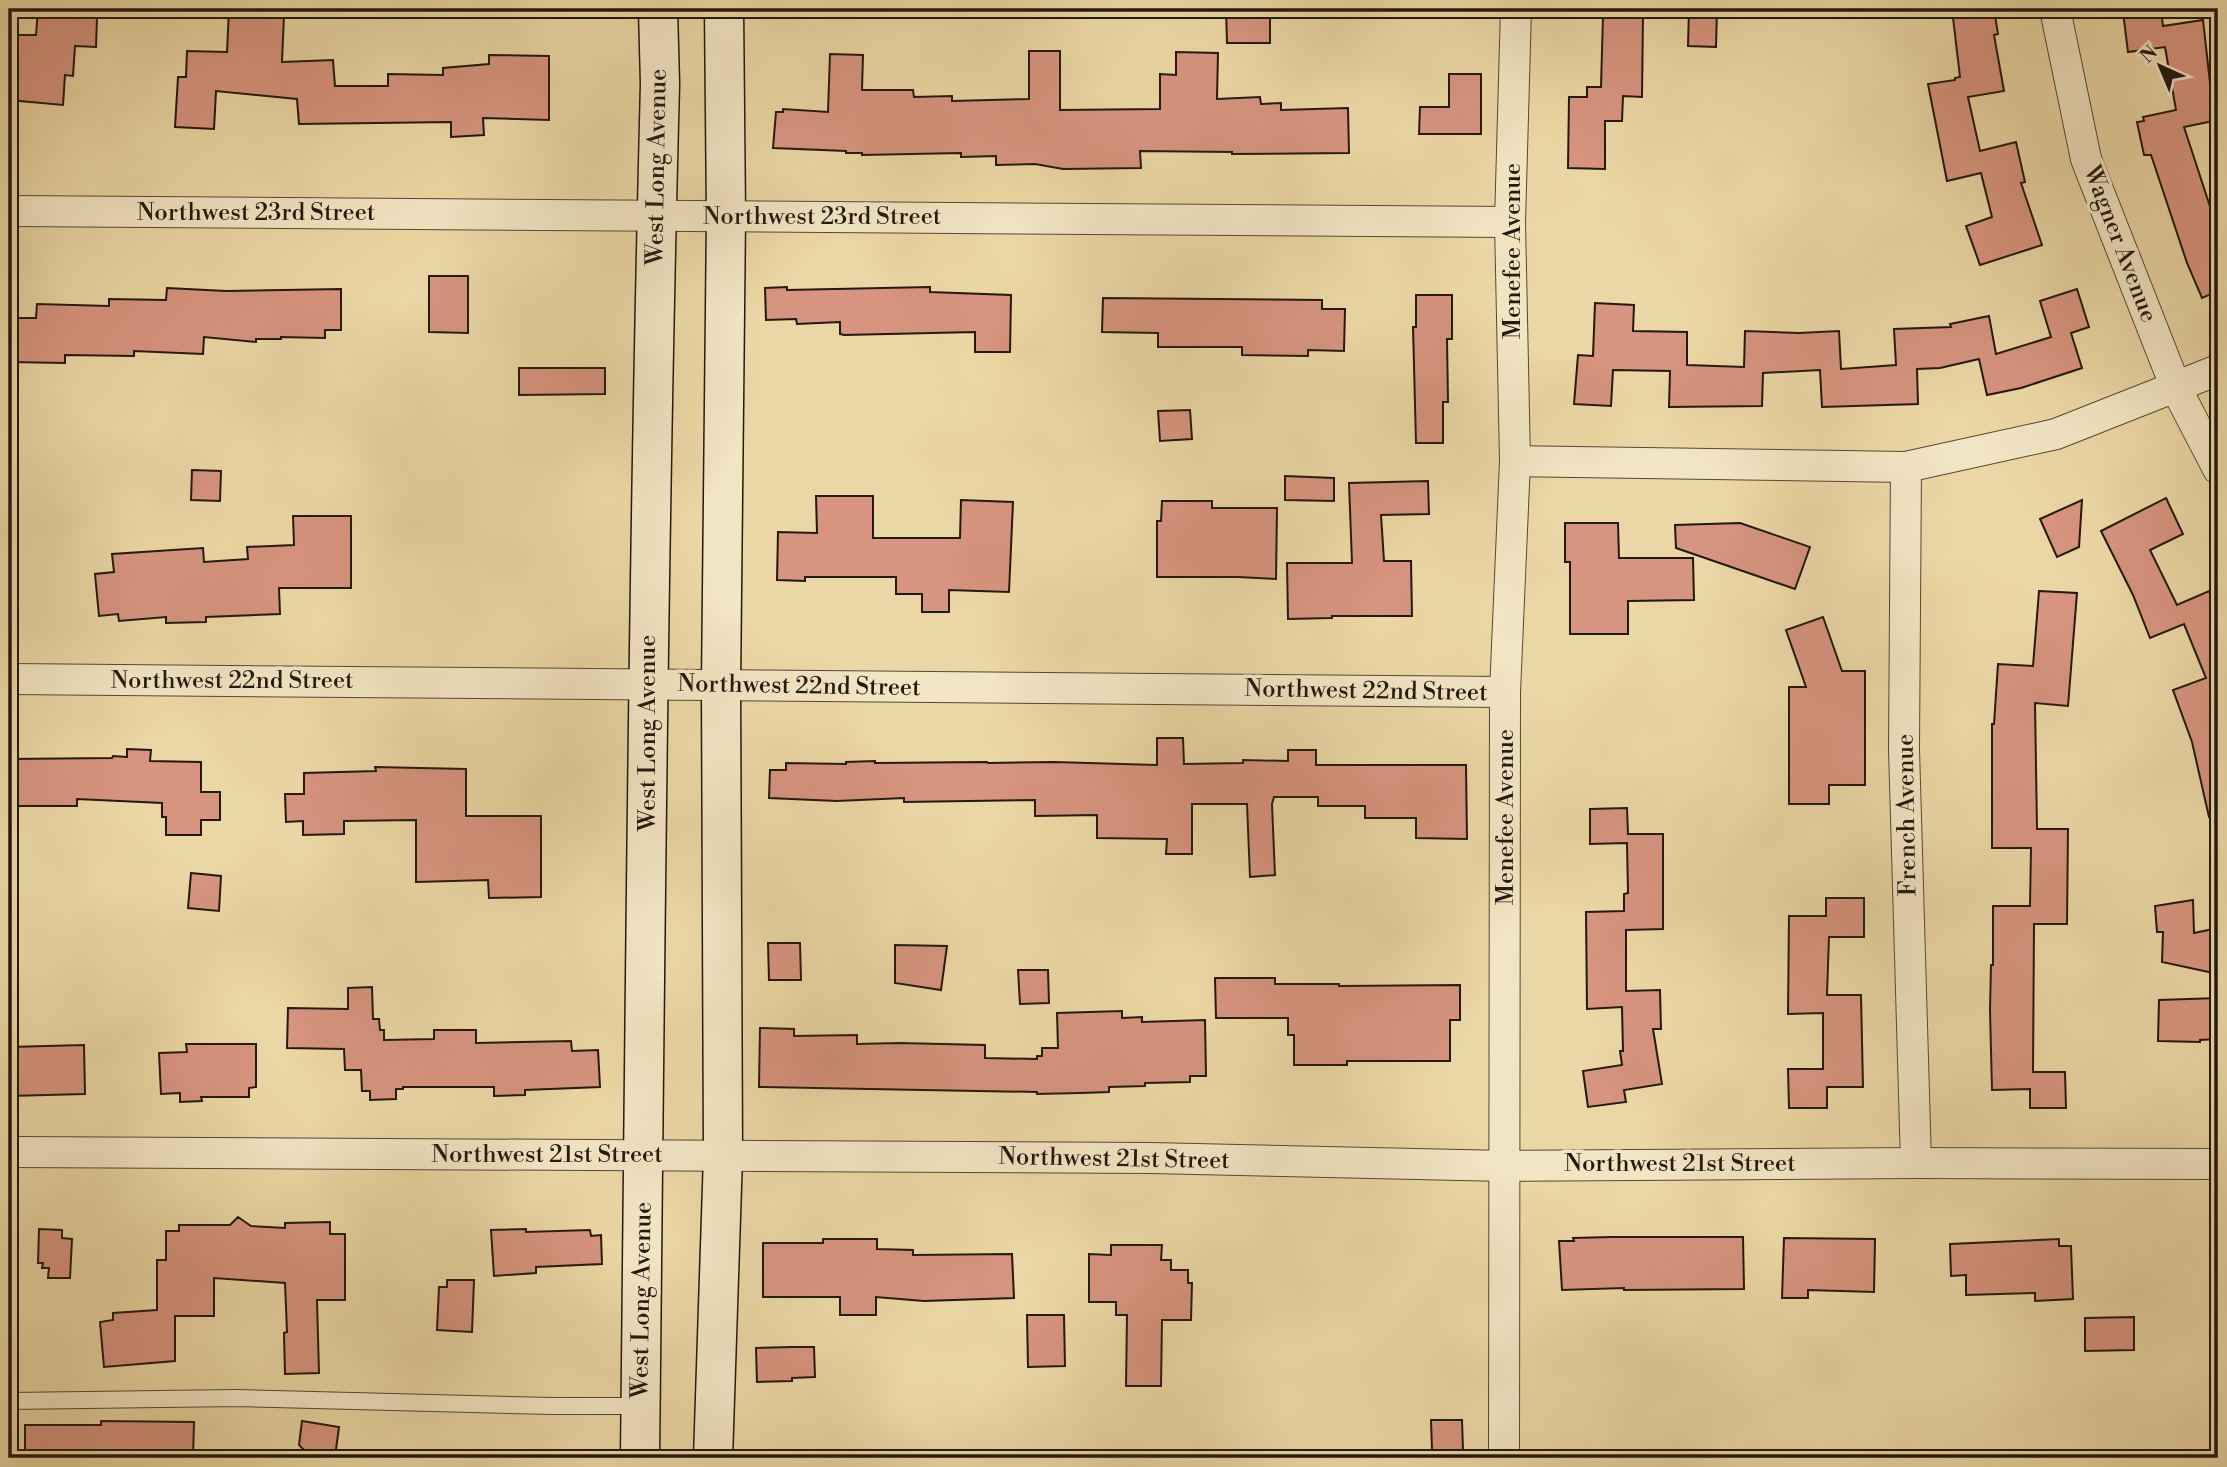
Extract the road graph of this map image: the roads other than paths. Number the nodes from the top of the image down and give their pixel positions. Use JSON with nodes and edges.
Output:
{"nodes":[{"id":1,"x":659,"y":9,"type":"edge"},
{"id":2,"x":724,"y":9,"type":"edge"},
{"id":3,"x":1516,"y":9,"type":"edge"},
{"id":4,"x":2055,"y":9,"type":"edge"},
{"id":5,"x":9,"y":211,"type":"edge"},
{"id":6,"x":656,"y":216,"type":"junction"},
{"id":7,"x":726,"y":216,"type":"junction"},
{"id":8,"x":1510,"y":222,"type":"junction"},
{"id":9,"x":2218,"y":370,"type":"edge"},
{"id":10,"x":2176,"y":388,"type":"junction"},
{"id":11,"x":1515,"y":461,"type":"junction"},
{"id":12,"x":1906,"y":467,"type":"junction"},
{"id":13,"x":2218,"y":469,"type":"edge"},
{"id":14,"x":9,"y":679,"type":"edge"},
{"id":15,"x":647,"y":685,"type":"junction"},
{"id":16,"x":721,"y":685,"type":"junction"},
{"id":17,"x":1505,"y":692,"type":"junction"},
{"id":18,"x":9,"y":1152,"type":"edge"},
{"id":19,"x":643,"y":1156,"type":"junction"},
{"id":20,"x":723,"y":1156,"type":"junction"},
{"id":21,"x":1916,"y":1163,"type":"junction"},
{"id":22,"x":2218,"y":1164,"type":"edge"},
{"id":23,"x":1506,"y":1166,"type":"junction"},
{"id":24,"x":9,"y":1401,"type":"edge"},
{"id":25,"x":640,"y":1406,"type":"junction"},
{"id":26,"x":640,"y":1458,"type":"edge"},
{"id":27,"x":713,"y":1458,"type":"edge"},
{"id":28,"x":1504,"y":1458,"type":"edge"}],
"edges":[{"from":1,"to":6,"type":"main road","name":"West Long Avenue"},
{"from":2,"to":7,"type":"main road"},
{"from":3,"to":8,"type":"street","name":"Menefee Avenue"},
{"from":4,"to":10,"type":"street","name":"Wagner Avenue"},
{"from":5,"to":6,"type":"street","name":"Northwest 23rd Street"},
{"from":6,"to":7,"type":"street","name":"Northwest 23rd Street"},
{"from":6,"to":15,"type":"main road","name":"West Long Avenue"},
{"from":7,"to":8,"type":"street","name":"Northwest 23rd Street"},
{"from":7,"to":16,"type":"main road"},
{"from":8,"to":11,"type":"street","name":"Menefee Avenue"},
{"from":9,"to":10,"type":"street"},
{"from":10,"to":12,"type":"street"},
{"from":10,"to":13,"type":"street","name":"Wagner Avenue"},
{"from":11,"to":12,"type":"street"},
{"from":11,"to":17,"type":"street","name":"Menefee Avenue"},
{"from":12,"to":21,"type":"street","name":"French Avenue"},
{"from":14,"to":15,"type":"street","name":"Northwest 22nd Street"},
{"from":15,"to":16,"type":"street","name":"Northwest 22nd Street"},
{"from":15,"to":19,"type":"main road","name":"West Long Avenue"},
{"from":16,"to":17,"type":"street","name":"Northwest 22nd Street"},
{"from":16,"to":20,"type":"main road"},
{"from":17,"to":23,"type":"street","name":"Menefee Avenue"},
{"from":18,"to":19,"type":"street","name":"Northwest 21st Street"},
{"from":19,"to":20,"type":"street","name":"Northwest 21st Street"},
{"from":19,"to":25,"type":"main road","name":"West Long Avenue"},
{"from":20,"to":23,"type":"street","name":"Northwest 21st Street"},
{"from":20,"to":27,"type":"main road"},
{"from":21,"to":22,"type":"street","name":"Northwest 21st Street"},
{"from":21,"to":23,"type":"street","name":"Northwest 21st Street"},
{"from":23,"to":28,"type":"street","name":"Menefee Avenue"},
{"from":24,"to":25,"type":"lane"},
{"from":25,"to":26,"type":"main road","name":"West Long Avenue"}]}
